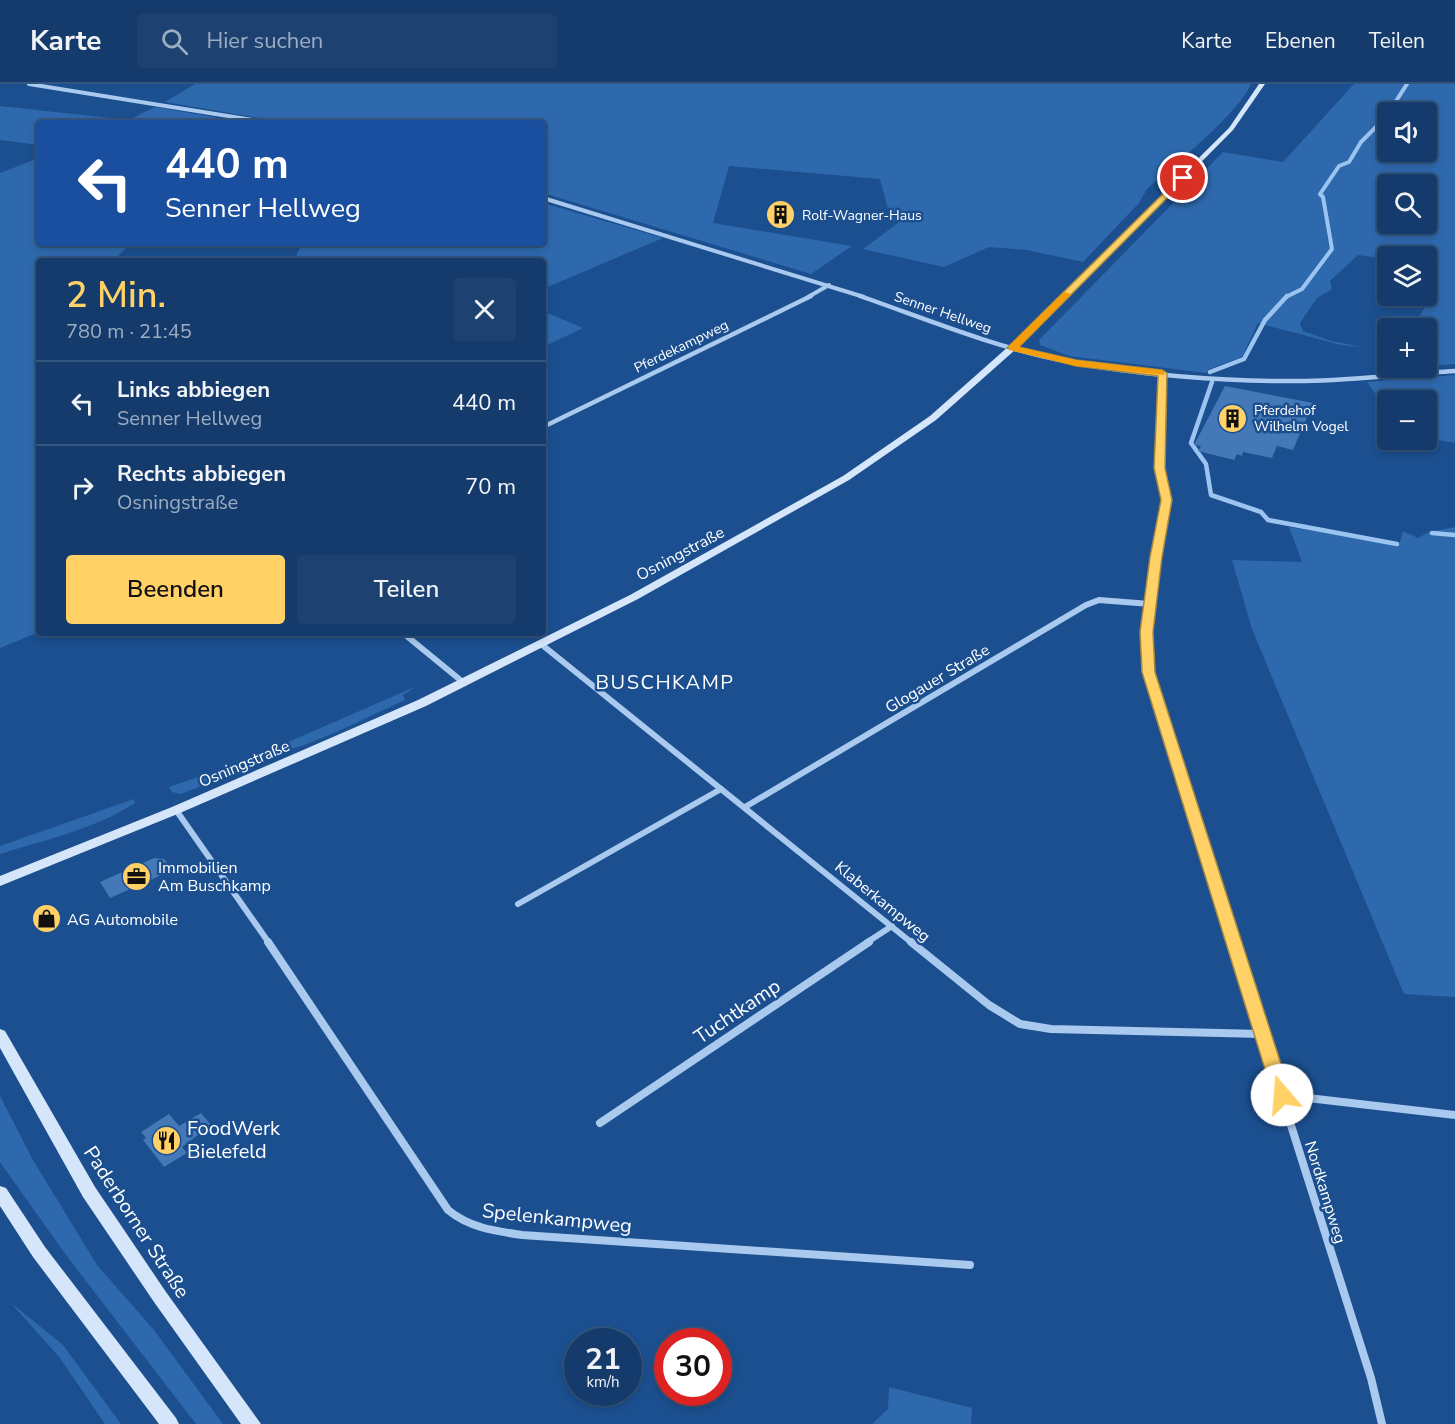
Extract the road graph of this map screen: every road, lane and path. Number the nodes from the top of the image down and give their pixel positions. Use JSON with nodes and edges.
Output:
{"nodes":[{"id":1,"x":29,"y":84,"type":"edge"},
{"id":2,"x":1262,"y":84,"type":"edge"},
{"id":3,"x":252,"y":120,"type":"edge"},
{"id":4,"x":546,"y":199,"type":"edge"},
{"id":5,"x":829,"y":285,"type":"junction"},
{"id":6,"x":1012,"y":348,"type":"junction"},
{"id":7,"x":1455,"y":371,"type":"edge"},
{"id":8,"x":1162,"y":373,"type":"junction"},
{"id":9,"x":546,"y":426,"type":"edge"},
{"id":10,"x":1150,"y":604,"type":"junction"},
{"id":11,"x":407,"y":636,"type":"edge"},
{"id":12,"x":542,"y":644,"type":"junction"},
{"id":13,"x":464,"y":682,"type":"junction"},
{"id":14,"x":721,"y":789,"type":"junction"},
{"id":15,"x":745,"y":807,"type":"junction"},
{"id":16,"x":176,"y":810,"type":"junction"},
{"id":17,"x":0,"y":881,"type":"edge"},
{"id":18,"x":518,"y":904,"type":"dead end"},
{"id":19,"x":892,"y":926,"type":"junction"},
{"id":20,"x":1262,"y":1034,"type":"junction"},
{"id":21,"x":0,"y":1035,"type":"edge"},
{"id":22,"x":1282,"y":1095,"type":"junction"},
{"id":23,"x":1455,"y":1115,"type":"edge"},
{"id":24,"x":600,"y":1123,"type":"dead end"},
{"id":25,"x":0,"y":1193,"type":"edge"},
{"id":26,"x":970,"y":1265,"type":"dead end"},
{"id":27,"x":170,"y":1424,"type":"edge"},
{"id":28,"x":252,"y":1424,"type":"edge"},
{"id":29,"x":1382,"y":1424,"type":"edge"}],
"edges":[{"from":1,"to":3,"type":"street"},
{"from":2,"to":6,"type":"main road","name":"Osningstraße"},
{"from":4,"to":5,"type":"street","name":"Senner Hellweg"},
{"from":5,"to":6,"type":"street","name":"Senner Hellweg"},
{"from":5,"to":9,"type":"street","name":"Pferdekampweg"},
{"from":6,"to":8,"type":"street","name":"Senner Hellweg"},
{"from":6,"to":12,"type":"main road","name":"Osningstraße"},
{"from":7,"to":8,"type":"street","name":"Senner Hellweg"},
{"from":8,"to":10,"type":"street","name":"Nordkampweg"},
{"from":10,"to":15,"type":"street","name":"Glogauer Straße"},
{"from":10,"to":20,"type":"street","name":"Nordkampweg"},
{"from":11,"to":13,"type":"street"},
{"from":12,"to":13,"type":"main road","name":"Osningstraße"},
{"from":12,"to":14,"type":"street","name":"Klaberkampweg"},
{"from":13,"to":16,"type":"main road","name":"Osningstraße"},
{"from":14,"to":15,"type":"street","name":"Klaberkampweg"},
{"from":14,"to":18,"type":"street"},
{"from":15,"to":19,"type":"street","name":"Klaberkampweg"},
{"from":16,"to":17,"type":"main road","name":"Osningstraße"},
{"from":16,"to":26,"type":"street","name":"Spelenkampweg"},
{"from":19,"to":20,"type":"street","name":"Klaberkampweg"},
{"from":19,"to":24,"type":"street","name":"Tuchtkamp"},
{"from":20,"to":22,"type":"street","name":"Nordkampweg"},
{"from":21,"to":28,"type":"main road","name":"Paderborner Straße"},
{"from":22,"to":23,"type":"street"},
{"from":22,"to":29,"type":"street","name":"Nordkampweg"},
{"from":25,"to":27,"type":"main road"}]}
